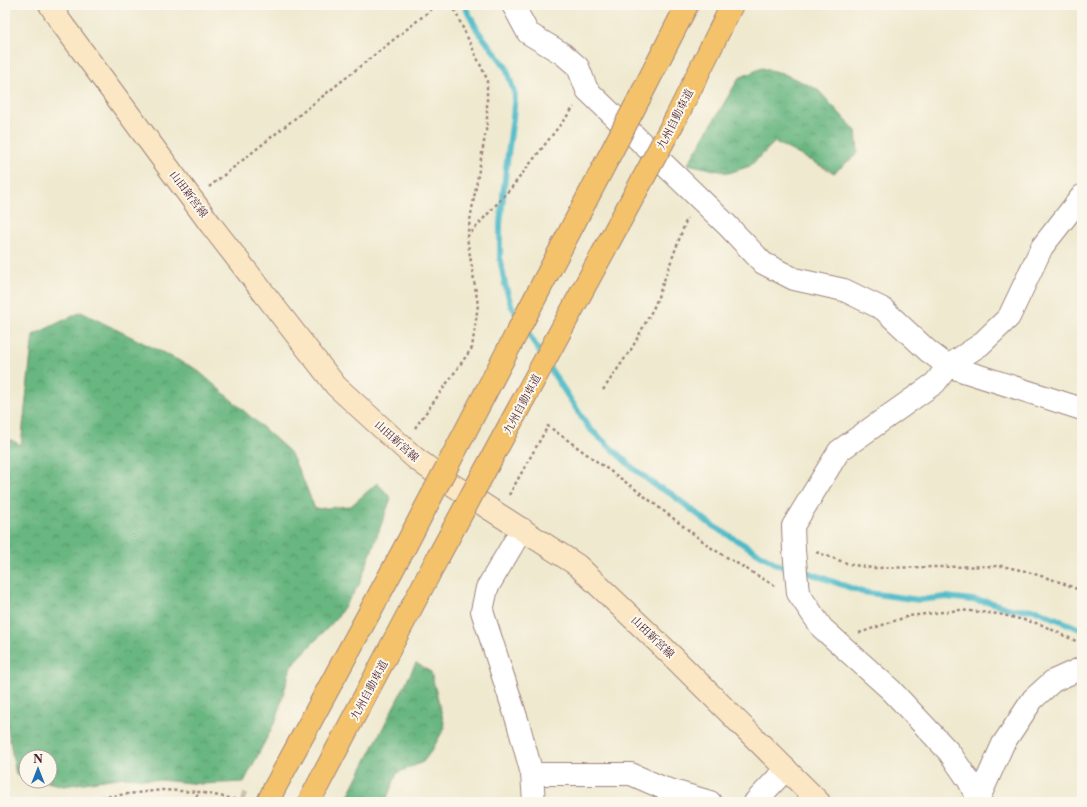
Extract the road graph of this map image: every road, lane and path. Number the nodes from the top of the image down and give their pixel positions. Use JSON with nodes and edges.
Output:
{"nodes":[{"id":1,"x":50,"y":5,"type":"edge"},
{"id":2,"x":437,"y":5,"type":"edge"},
{"id":3,"x":448,"y":5,"type":"edge"},
{"id":4,"x":513,"y":5,"type":"edge"},
{"id":5,"x":687,"y":5,"type":"edge"},
{"id":6,"x":732,"y":5,"type":"edge"},
{"id":7,"x":587,"y":90,"type":"junction"},
{"id":8,"x":696,"y":195,"type":"junction"},
{"id":9,"x":1082,"y":196,"type":"edge"},
{"id":10,"x":193,"y":199,"type":"junction"},
{"id":11,"x":467,"y":238,"type":"junction"},
{"id":12,"x":948,"y":366,"type":"junction"},
{"id":13,"x":603,"y":390,"type":"dead end"},
{"id":14,"x":1082,"y":409,"type":"edge"},
{"id":15,"x":402,"y":447,"type":"junction"},
{"id":16,"x":498,"y":515,"type":"junction"},
{"id":17,"x":522,"y":530,"type":"junction"},
{"id":18,"x":794,"y":546,"type":"junction"},
{"id":19,"x":797,"y":590,"type":"junction"},
{"id":20,"x":1082,"y":591,"type":"edge"},
{"id":21,"x":835,"y":640,"type":"junction"},
{"id":22,"x":1082,"y":644,"type":"edge"},
{"id":23,"x":1082,"y":668,"type":"edge"},
{"id":24,"x":786,"y":769,"type":"junction"},
{"id":25,"x":532,"y":774,"type":"junction"},
{"id":26,"x":199,"y":792,"type":"junction"},
{"id":27,"x":239,"y":800,"type":"dead end"},
{"id":28,"x":978,"y":801,"type":"edge"},
{"id":29,"x":48,"y":802,"type":"edge"},
{"id":30,"x":193,"y":802,"type":"edge"},
{"id":31,"x":268,"y":802,"type":"edge"},
{"id":32,"x":309,"y":802,"type":"edge"},
{"id":33,"x":534,"y":802,"type":"edge"},
{"id":34,"x":710,"y":802,"type":"edge"},
{"id":35,"x":755,"y":802,"type":"edge"},
{"id":36,"x":819,"y":802,"type":"edge"}],
"edges":[{"from":1,"to":10,"type":"main road","name":"山田新宮線"},
{"from":2,"to":10,"type":"path"},
{"from":3,"to":11,"type":"path"},
{"from":4,"to":7,"type":"street"},
{"from":5,"to":31,"type":"highway","bridge":true},
{"from":6,"to":32,"type":"highway","name":"九州自動車道","bridge":true},
{"from":7,"to":8,"type":"street"},
{"from":7,"to":11,"type":"path"},
{"from":8,"to":12,"type":"street"},
{"from":8,"to":13,"type":"path"},
{"from":9,"to":12,"type":"street"},
{"from":10,"to":15,"type":"main road","name":"山田新宮線"},
{"from":11,"to":15,"type":"path"},
{"from":12,"to":14,"type":"street"},
{"from":12,"to":18,"type":"street"},
{"from":15,"to":16,"type":"main road","name":"山田新宮線"},
{"from":16,"to":17,"type":"main road","name":"山田新宮線"},
{"from":16,"to":19,"type":"path"},
{"from":17,"to":24,"type":"main road","name":"山田新宮線"},
{"from":17,"to":25,"type":"street"},
{"from":18,"to":19,"type":"street"},
{"from":18,"to":20,"type":"path"},
{"from":19,"to":21,"type":"street"},
{"from":21,"to":22,"type":"path"},
{"from":21,"to":28,"type":"street"},
{"from":23,"to":28,"type":"street"},
{"from":24,"to":35,"type":"street"},
{"from":24,"to":36,"type":"main road","name":"山田新宮線"},
{"from":25,"to":33,"type":"street"},
{"from":25,"to":34,"type":"street"},
{"from":26,"to":27,"type":"path"},
{"from":26,"to":29,"type":"path"},
{"from":26,"to":30,"type":"path"}]}
